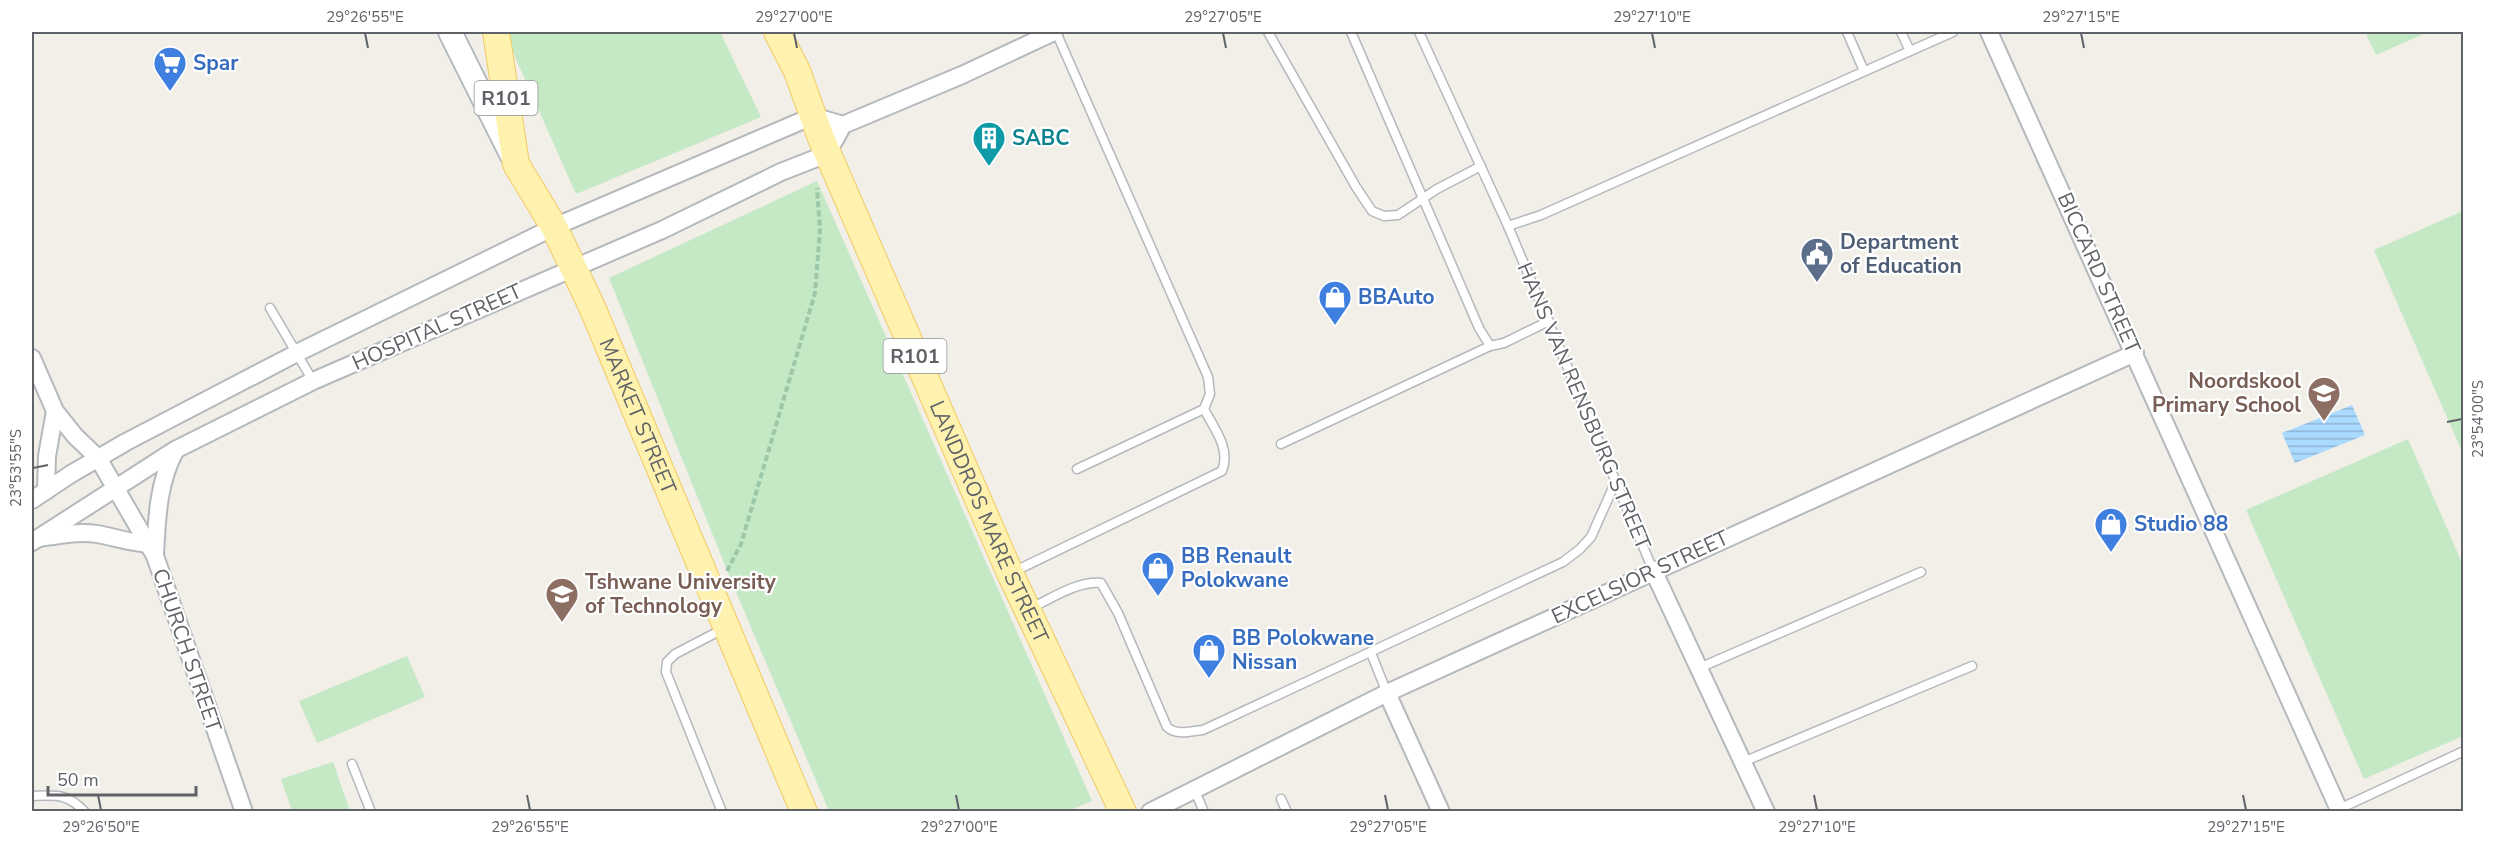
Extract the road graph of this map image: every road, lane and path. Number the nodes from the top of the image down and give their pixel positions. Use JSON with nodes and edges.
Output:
{"nodes":[{"id":1,"x":450,"y":32,"type":"edge"},
{"id":2,"x":496,"y":32,"type":"edge"},
{"id":3,"x":777,"y":32,"type":"edge"},
{"id":4,"x":1055,"y":32,"type":"edge"},
{"id":5,"x":1268,"y":32,"type":"edge"},
{"id":6,"x":1351,"y":32,"type":"edge"},
{"id":7,"x":1419,"y":32,"type":"edge"},
{"id":8,"x":1846,"y":32,"type":"edge"},
{"id":9,"x":1901,"y":32,"type":"edge"},
{"id":10,"x":1953,"y":32,"type":"edge"},
{"id":11,"x":1989,"y":32,"type":"edge"},
{"id":12,"x":1910,"y":51,"type":"junction"},
{"id":13,"x":1864,"y":71,"type":"junction"},
{"id":14,"x":813,"y":116,"type":"junction"},
{"id":15,"x":843,"y":125,"type":"junction"},
{"id":16,"x":827,"y":154,"type":"junction"},
{"id":17,"x":516,"y":164,"type":"junction"},
{"id":18,"x":1481,"y":166,"type":"junction"},
{"id":19,"x":1425,"y":199,"type":"junction"},
{"id":20,"x":1508,"y":226,"type":"junction"},
{"id":21,"x":554,"y":227,"type":"junction"},
{"id":22,"x":573,"y":268,"type":"junction"},
{"id":23,"x":270,"y":308,"type":"dead end"},
{"id":24,"x":1549,"y":321,"type":"junction"},
{"id":25,"x":1491,"y":346,"type":"junction"},
{"id":26,"x":297,"y":352,"type":"junction"},
{"id":27,"x":2135,"y":353,"type":"junction"},
{"id":28,"x":32,"y":358,"type":"edge"},
{"id":29,"x":313,"y":381,"type":"junction"},
{"id":30,"x":1204,"y":409,"type":"junction"},
{"id":31,"x":55,"y":411,"type":"junction"},
{"id":32,"x":1281,"y":444,"type":"dead end"},
{"id":33,"x":175,"y":450,"type":"junction"},
{"id":34,"x":98,"y":458,"type":"junction"},
{"id":35,"x":1077,"y":469,"type":"dead end"},
{"id":36,"x":1616,"y":481,"type":"junction"},
{"id":37,"x":116,"y":487,"type":"junction"},
{"id":38,"x":39,"y":496,"type":"edge"},
{"id":39,"x":35,"y":540,"type":"edge"},
{"id":40,"x":152,"y":550,"type":"junction"},
{"id":41,"x":1653,"y":570,"type":"junction"},
{"id":42,"x":1010,"y":573,"type":"junction"},
{"id":43,"x":1921,"y":573,"type":"dead end"},
{"id":44,"x":713,"y":598,"type":"junction"},
{"id":45,"x":1029,"y":609,"type":"junction"},
{"id":46,"x":725,"y":628,"type":"junction"},
{"id":47,"x":1371,"y":653,"type":"junction"},
{"id":48,"x":1972,"y":666,"type":"dead end"},
{"id":49,"x":1699,"y":668,"type":"junction"},
{"id":50,"x":1388,"y":693,"type":"junction"},
{"id":51,"x":2463,"y":751,"type":"edge"},
{"id":52,"x":1743,"y":762,"type":"junction"},
{"id":53,"x":352,"y":764,"type":"dead end"},
{"id":54,"x":1195,"y":791,"type":"junction"},
{"id":55,"x":32,"y":796,"type":"edge"},
{"id":56,"x":1281,"y":799,"type":"dead end"},
{"id":57,"x":2340,"y":810,"type":"edge"},
{"id":58,"x":85,"y":812,"type":"edge"},
{"id":59,"x":244,"y":812,"type":"edge"},
{"id":60,"x":370,"y":812,"type":"edge"},
{"id":61,"x":722,"y":812,"type":"edge"},
{"id":62,"x":804,"y":812,"type":"edge"},
{"id":63,"x":1123,"y":812,"type":"edge"},
{"id":64,"x":1149,"y":812,"type":"edge"},
{"id":65,"x":1204,"y":812,"type":"edge"},
{"id":66,"x":1287,"y":812,"type":"edge"},
{"id":67,"x":1441,"y":812,"type":"edge"},
{"id":68,"x":1766,"y":812,"type":"edge"}],
"edges":[{"from":1,"to":17,"type":"main road","name":"MARKET STREET"},
{"from":2,"to":17,"type":"main road","number":"R101"},
{"from":3,"to":14,"type":"main road","name":"LANDDROS MARE STREET","number":"R101"},
{"from":4,"to":15,"type":"street"},
{"from":4,"to":30,"type":"lane"},
{"from":5,"to":19,"type":"lane"},
{"from":6,"to":19,"type":"lane"},
{"from":7,"to":18,"type":"lane","name":"HANS VAN RENSBURG STREET"},
{"from":8,"to":13,"type":"lane"},
{"from":9,"to":12,"type":"lane"},
{"from":10,"to":12,"type":"lane"},
{"from":11,"to":27,"type":"street","name":"BICCARD STREET"},
{"from":12,"to":13,"type":"lane"},
{"from":13,"to":20,"type":"lane"},
{"from":14,"to":15,"type":"street"},
{"from":14,"to":16,"type":"main road","name":"LANDDROS MARE STREET","number":"R101"},
{"from":14,"to":21,"type":"street","name":"HOSPITAL STREET"},
{"from":15,"to":16,"type":"street"},
{"from":16,"to":22,"type":"street","name":"HOSPITAL STREET"},
{"from":16,"to":42,"type":"main road","name":"LANDDROS MARE STREET","number":"R101"},
{"from":16,"to":44,"type":"path"},
{"from":17,"to":21,"type":"main road","name":"MARKET STREET","number":"R101"},
{"from":18,"to":19,"type":"lane"},
{"from":18,"to":20,"type":"lane","name":"HANS VAN RENSBURG STREET"},
{"from":19,"to":25,"type":"lane"},
{"from":20,"to":24,"type":"lane","name":"HANS VAN RENSBURG STREET"},
{"from":21,"to":22,"type":"main road","name":"MARKET STREET","number":"R101"},
{"from":21,"to":26,"type":"street","name":"HOSPITAL STREET"},
{"from":22,"to":29,"type":"street","name":"HOSPITAL STREET"},
{"from":22,"to":44,"type":"main road","name":"MARKET STREET","number":"R101"},
{"from":23,"to":26,"type":"lane"},
{"from":24,"to":25,"type":"lane"},
{"from":24,"to":36,"type":"lane","name":"HANS VAN RENSBURG STREET"},
{"from":25,"to":32,"type":"lane"},
{"from":26,"to":29,"type":"lane"},
{"from":26,"to":34,"type":"street","name":"HOSPITAL STREET"},
{"from":27,"to":41,"type":"street","name":"EXCELSIOR STREET"},
{"from":27,"to":57,"type":"street","name":"BICCARD STREET"},
{"from":28,"to":31,"type":"street","name":"CHURCH STREET"},
{"from":29,"to":33,"type":"street","name":"HOSPITAL STREET"},
{"from":30,"to":35,"type":"lane"},
{"from":30,"to":42,"type":"lane"},
{"from":31,"to":34,"type":"street","name":"CHURCH STREET"},
{"from":31,"to":38,"type":"street"},
{"from":33,"to":37,"type":"street","name":"HOSPITAL STREET"},
{"from":33,"to":40,"type":"street","name":"CHURCH STREET"},
{"from":34,"to":37,"type":"street","name":"CHURCH STREET"},
{"from":34,"to":38,"type":"street","name":"HOSPITAL STREET"},
{"from":36,"to":41,"type":"lane","name":"HANS VAN RENSBURG STREET"},
{"from":36,"to":47,"type":"lane"},
{"from":37,"to":39,"type":"street","name":"HOSPITAL STREET"},
{"from":37,"to":40,"type":"street","name":"CHURCH STREET"},
{"from":39,"to":40,"type":"street","name":"CHURCH STREET"},
{"from":40,"to":59,"type":"street","name":"CHURCH STREET"},
{"from":41,"to":49,"type":"street","name":"HANS VAN RENSBURG STREET"},
{"from":41,"to":50,"type":"street","name":"EXCELSIOR STREET"},
{"from":42,"to":45,"type":"main road","name":"LANDDROS MARE STREET","number":"R101"},
{"from":43,"to":49,"type":"lane"},
{"from":44,"to":46,"type":"main road","name":"MARKET STREET","number":"R101"},
{"from":45,"to":47,"type":"lane"},
{"from":45,"to":63,"type":"main road","name":"LANDDROS MARE STREET","number":"R101"},
{"from":46,"to":61,"type":"lane"},
{"from":46,"to":62,"type":"main road","name":"MARKET STREET","number":"R101"},
{"from":47,"to":50,"type":"lane"},
{"from":48,"to":52,"type":"lane"},
{"from":49,"to":52,"type":"street","name":"HANS VAN RENSBURG STREET"},
{"from":50,"to":54,"type":"street","name":"EXCELSIOR STREET"},
{"from":50,"to":67,"type":"street"},
{"from":51,"to":57,"type":"lane"},
{"from":52,"to":68,"type":"street","name":"HANS VAN RENSBURG STREET"},
{"from":53,"to":60,"type":"lane"},
{"from":54,"to":64,"type":"street","name":"EXCELSIOR STREET"},
{"from":54,"to":65,"type":"lane"},
{"from":55,"to":58,"type":"lane"},
{"from":56,"to":66,"type":"lane"}]}
